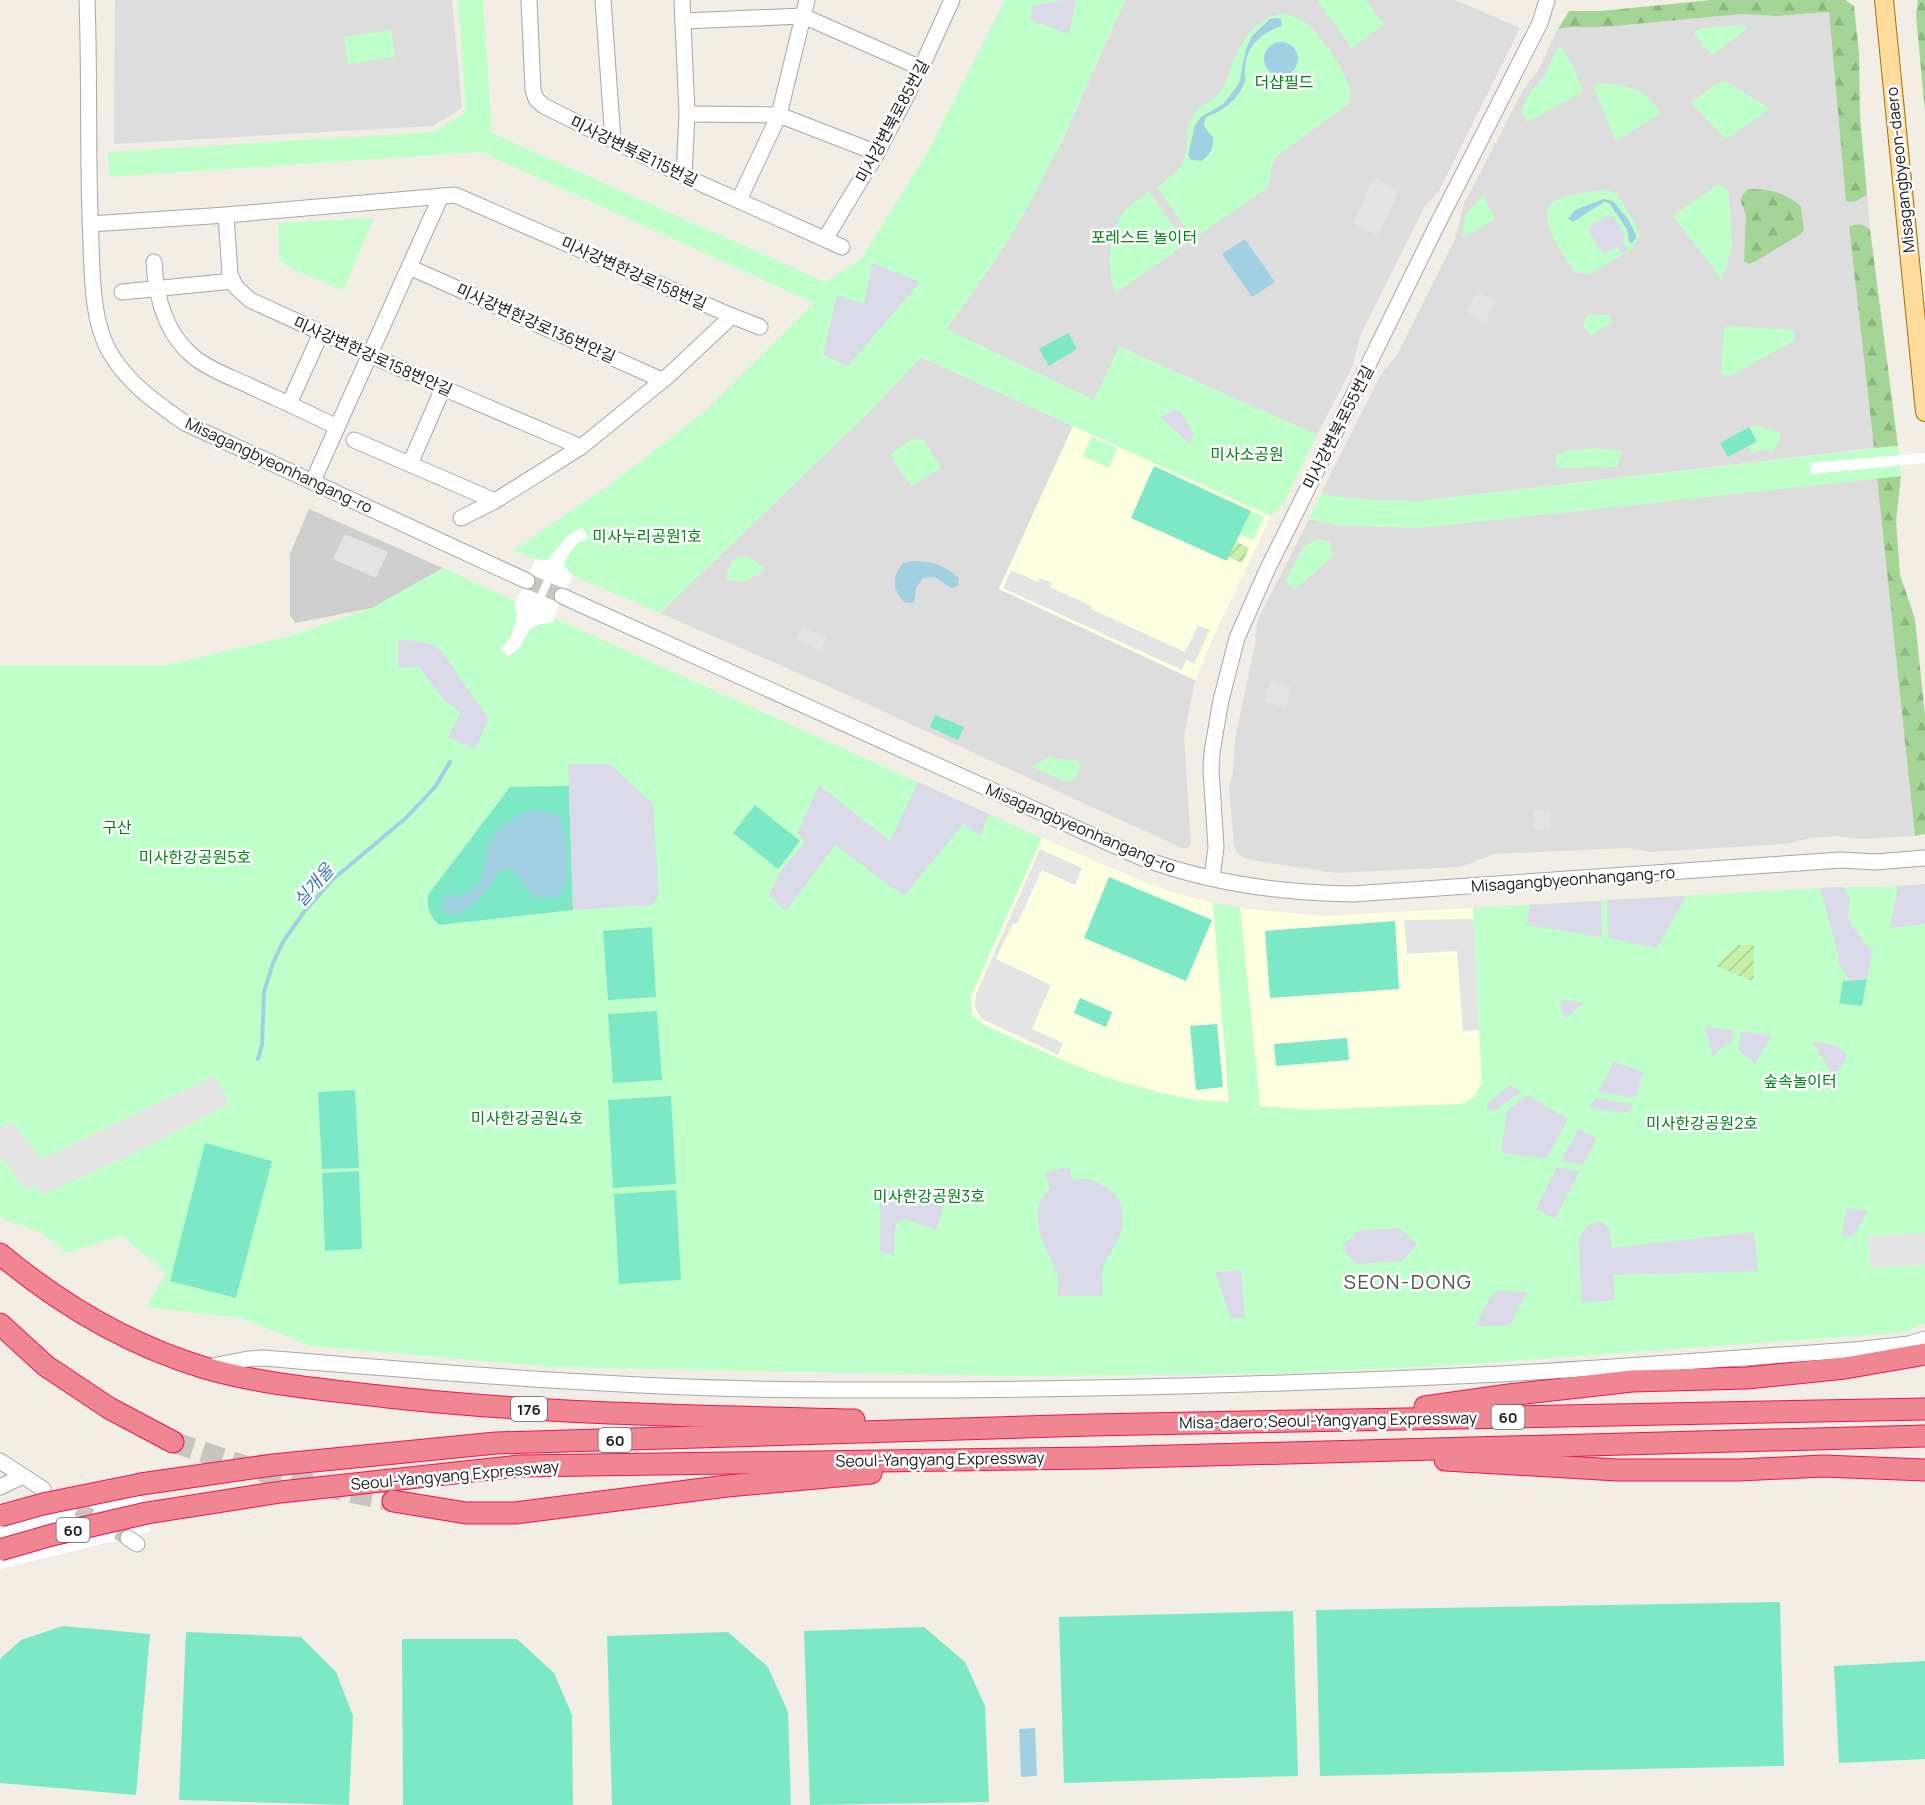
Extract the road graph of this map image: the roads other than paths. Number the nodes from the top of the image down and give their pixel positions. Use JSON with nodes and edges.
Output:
{"nodes":[{"id":1,"x":87,"y":0,"type":"edge"},
{"id":2,"x":529,"y":0,"type":"edge"},
{"id":3,"x":603,"y":0,"type":"edge"},
{"id":4,"x":682,"y":0,"type":"edge"},
{"id":5,"x":807,"y":0,"type":"edge"},
{"id":6,"x":952,"y":0,"type":"edge"},
{"id":7,"x":1547,"y":0,"type":"edge"},
{"id":8,"x":1884,"y":0,"type":"edge"},
{"id":9,"x":803,"y":16,"type":"junction"},
{"id":10,"x":684,"y":21,"type":"junction"},
{"id":11,"x":921,"y":68,"type":"junction"},
{"id":12,"x":687,"y":114,"type":"junction"},
{"id":13,"x":779,"y":115,"type":"junction"},
{"id":14,"x":613,"y":140,"type":"junction"},
{"id":15,"x":877,"y":153,"type":"junction"},
{"id":16,"x":684,"y":176,"type":"junction"},
{"id":17,"x":441,"y":196,"type":"junction"},
{"id":18,"x":739,"y":201,"type":"junction"},
{"id":19,"x":226,"y":215,"type":"junction"},
{"id":20,"x":90,"y":224,"type":"junction"},
{"id":21,"x":825,"y":239,"type":"junction"},
{"id":22,"x":842,"y":247,"type":"dead end"},
{"id":23,"x":154,"y":262,"type":"dead end"},
{"id":24,"x":409,"y":267,"type":"junction"},
{"id":25,"x":233,"y":281,"type":"junction"},
{"id":26,"x":156,"y":289,"type":"junction"},
{"id":27,"x":122,"y":292,"type":"dead end"},
{"id":28,"x":732,"y":316,"type":"junction"},
{"id":29,"x":760,"y":327,"type":"dead end"},
{"id":30,"x":321,"y":333,"type":"junction"},
{"id":31,"x":369,"y":355,"type":"junction"},
{"id":32,"x":662,"y":380,"type":"junction"},
{"id":33,"x":443,"y":388,"type":"junction"},
{"id":34,"x":289,"y":404,"type":"junction"},
{"id":35,"x":1925,"y":412,"type":"edge"},
{"id":36,"x":337,"y":427,"type":"junction"},
{"id":37,"x":354,"y":440,"type":"dead end"},
{"id":38,"x":581,"y":447,"type":"junction"},
{"id":39,"x":410,"y":464,"type":"junction"},
{"id":40,"x":313,"y":481,"type":"junction"},
{"id":41,"x":495,"y":501,"type":"junction"},
{"id":42,"x":461,"y":518,"type":"dead end"},
{"id":43,"x":527,"y":581,"type":"tunnel mouth"},
{"id":44,"x":562,"y":596,"type":"tunnel mouth"},
{"id":45,"x":1925,"y":858,"type":"edge"},
{"id":46,"x":1212,"y":878,"type":"junction"},
{"id":47,"x":0,"y":1254,"type":"edge"},
{"id":48,"x":0,"y":1324,"type":"edge"},
{"id":49,"x":1925,"y":1339,"type":"edge"},
{"id":50,"x":1925,"y":1354,"type":"edge"},
{"id":51,"x":1925,"y":1360,"type":"edge"},
{"id":52,"x":205,"y":1368,"type":"junction"},
{"id":53,"x":1845,"y":1368,"type":"junction"},
{"id":54,"x":1925,"y":1409,"type":"edge"},
{"id":55,"x":1335,"y":1420,"type":"junction"},
{"id":56,"x":1091,"y":1425,"type":"junction"},
{"id":57,"x":1925,"y":1436,"type":"edge"},
{"id":58,"x":173,"y":1442,"type":"tunnel mouth"},
{"id":59,"x":1330,"y":1451,"type":"junction"},
{"id":60,"x":1096,"y":1458,"type":"junction"},
{"id":61,"x":0,"y":1461,"type":"edge"},
{"id":62,"x":1925,"y":1468,"type":"edge"},
{"id":63,"x":23,"y":1476,"type":"junction"},
{"id":64,"x":0,"y":1487,"type":"edge"},
{"id":65,"x":43,"y":1489,"type":"tunnel mouth"},
{"id":66,"x":393,"y":1501,"type":"tunnel mouth"},
{"id":67,"x":0,"y":1516,"type":"edge"},
{"id":68,"x":0,"y":1550,"type":"edge"}],
"edges":[{"from":1,"to":20,"type":"street","name":"Misagangbyeonhangang-ro"},
{"from":2,"to":14,"type":"street","name":"미사강변북로115번길"},
{"from":3,"to":14,"type":"street"},
{"from":4,"to":10,"type":"street"},
{"from":5,"to":9,"type":"street"},
{"from":6,"to":11,"type":"street","name":"미사강변북로85번길"},
{"from":7,"to":46,"type":"street","name":"미사강변북로55번길"},
{"from":8,"to":35,"type":"main road","name":"Misagangbyeon-daero"},
{"from":9,"to":10,"type":"street"},
{"from":9,"to":11,"type":"street"},
{"from":9,"to":13,"type":"street"},
{"from":10,"to":12,"type":"street"},
{"from":11,"to":15,"type":"street","name":"미사강변북로85번길"},
{"from":12,"to":13,"type":"street"},
{"from":12,"to":16,"type":"street"},
{"from":13,"to":15,"type":"street"},
{"from":13,"to":18,"type":"street"},
{"from":14,"to":16,"type":"street","name":"미사강변북로115번길"},
{"from":15,"to":21,"type":"street","name":"미사강변북로85번길"},
{"from":16,"to":18,"type":"street","name":"미사강변북로115번길"},
{"from":17,"to":19,"type":"street","name":"미사강변한강로158번길"},
{"from":17,"to":24,"type":"street"},
{"from":17,"to":28,"type":"street","name":"미사강변한강로158번길"},
{"from":18,"to":21,"type":"street","name":"미사강변북로115번길"},
{"from":19,"to":20,"type":"street","name":"미사강변한강로158번길"},
{"from":19,"to":25,"type":"street"},
{"from":20,"to":40,"type":"street","name":"Misagangbyeonhangang-ro"},
{"from":21,"to":22,"type":"street","name":"미사강변북로115번길"},
{"from":23,"to":26,"type":"street"},
{"from":24,"to":31,"type":"street"},
{"from":24,"to":32,"type":"street","name":"미사강변한강로136번안길"},
{"from":25,"to":26,"type":"street"},
{"from":25,"to":30,"type":"street","name":"미사강변한강로158번안길"},
{"from":26,"to":27,"type":"street"},
{"from":26,"to":34,"type":"street"},
{"from":28,"to":29,"type":"street"},
{"from":28,"to":32,"type":"street","name":"미사강변한강로158번길"},
{"from":30,"to":31,"type":"street","name":"미사강변한강로158번안길"},
{"from":30,"to":34,"type":"street"},
{"from":31,"to":33,"type":"street","name":"미사강변한강로158번안길"},
{"from":31,"to":36,"type":"street"},
{"from":32,"to":38,"type":"street","name":"미사강변한강로158번길"},
{"from":33,"to":38,"type":"street","name":"미사강변한강로158번안길"},
{"from":33,"to":39,"type":"street"},
{"from":34,"to":36,"type":"street"},
{"from":36,"to":40,"type":"street"},
{"from":37,"to":39,"type":"street"},
{"from":38,"to":41,"type":"street","name":"미사강변한강로158번길"},
{"from":39,"to":41,"type":"street"},
{"from":40,"to":43,"type":"street","name":"Misagangbyeonhangang-ro"},
{"from":41,"to":42,"type":"street","name":"미사강변한강로158번길"},
{"from":44,"to":46,"type":"street","name":"Misagangbyeonhangang-ro"},
{"from":45,"to":46,"type":"street","name":"Misagangbyeonhangang-ro"},
{"from":47,"to":52,"type":"highway","number":"176"},
{"from":48,"to":58,"type":"highway"},
{"from":49,"to":52,"type":"street"},
{"from":50,"to":53,"type":"highway"},
{"from":51,"to":53,"type":"highway"},
{"from":52,"to":56,"type":"highway","number":"176"},
{"from":53,"to":55,"type":"highway"},
{"from":54,"to":55,"type":"highway","name":"Misa-daero;Seoul-Yangyang Expressway","number":"60"},
{"from":55,"to":56,"type":"highway","name":"Misa-daero;Seoul-Yangyang Expressway","number":"60"},
{"from":56,"to":67,"type":"highway","name":"Seoul-Yangyang Expressway","number":"60","bridge":true},
{"from":57,"to":59,"type":"highway","name":"Misa-daero;Seoul-Yangyang Expressway","number":"60"},
{"from":59,"to":60,"type":"highway","name":"Misa-daero;Seoul-Yangyang Expressway","number":"60"},
{"from":59,"to":62,"type":"highway"},
{"from":60,"to":66,"type":"highway"},
{"from":60,"to":68,"type":"highway","name":"Seoul-Yangyang Expressway","number":"60","bridge":true},
{"from":61,"to":63,"type":"street"},
{"from":63,"to":64,"type":"street"},
{"from":63,"to":65,"type":"street"}]}
